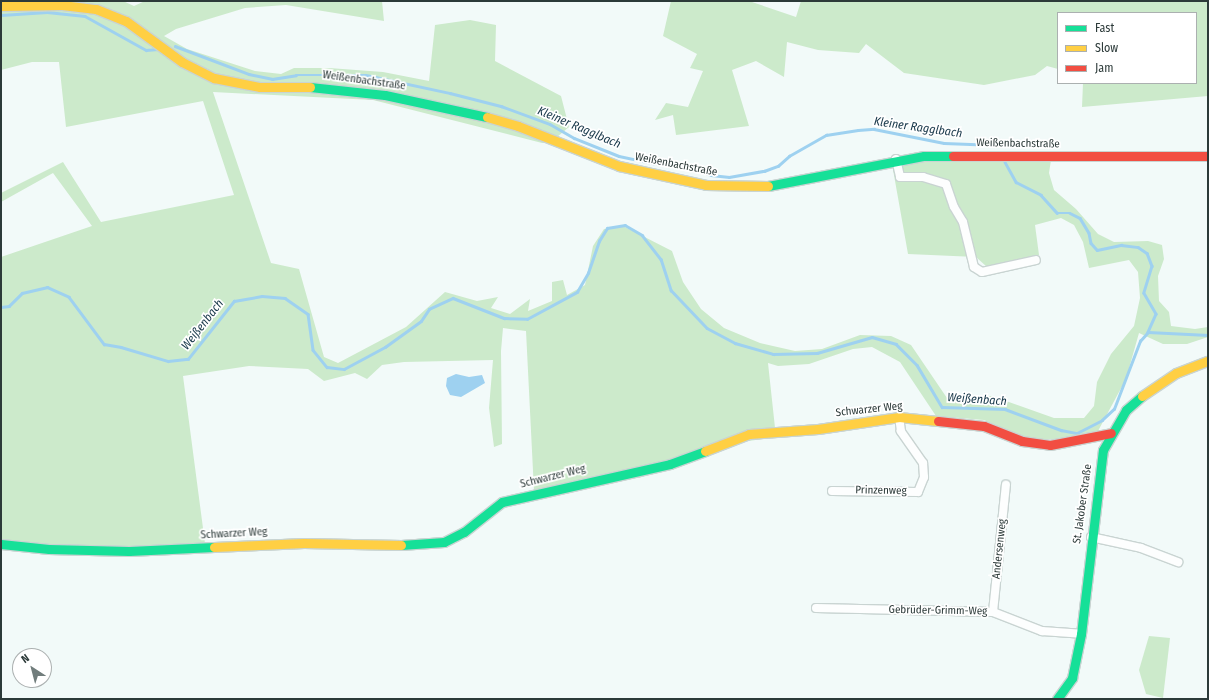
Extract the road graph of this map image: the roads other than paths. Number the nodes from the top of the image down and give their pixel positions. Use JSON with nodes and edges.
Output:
{"nodes":[{"id":1,"x":1,"y":6,"type":"edge"},
{"id":2,"x":1208,"y":156,"type":"edge"},
{"id":3,"x":896,"y":160,"type":"junction"},
{"id":4,"x":1036,"y":260,"type":"dead end"},
{"id":5,"x":1208,"y":361,"type":"edge"},
{"id":6,"x":899,"y":417,"type":"junction"},
{"id":7,"x":1111,"y":433,"type":"junction"},
{"id":8,"x":1006,"y":485,"type":"dead end"},
{"id":9,"x":832,"y":491,"type":"dead end"},
{"id":10,"x":1090,"y":537,"type":"junction"},
{"id":11,"x":1,"y":544,"type":"edge"},
{"id":12,"x":1178,"y":562,"type":"dead end"},
{"id":13,"x":816,"y":608,"type":"dead end"},
{"id":14,"x":993,"y":612,"type":"junction"},
{"id":15,"x":1081,"y":634,"type":"junction"},
{"id":16,"x":1058,"y":699,"type":"edge"}],
"edges":[{"from":1,"to":3,"type":"main road","name":"Weißenbachstraße"},
{"from":2,"to":3,"type":"main road","name":"Weißenbachstraße"},
{"from":3,"to":4,"type":"street"},
{"from":5,"to":7,"type":"main road","name":"St. Jakober Straße"},
{"from":6,"to":7,"type":"main road","name":"Schwarzer Weg"},
{"from":6,"to":9,"type":"street","name":"Prinzenweg"},
{"from":6,"to":11,"type":"main road","name":"Schwarzer Weg"},
{"from":7,"to":10,"type":"main road","name":"St. Jakober Straße"},
{"from":8,"to":14,"type":"street","name":"Andersenweg"},
{"from":10,"to":12,"type":"street"},
{"from":10,"to":15,"type":"main road","name":"St. Jakober Straße"},
{"from":13,"to":14,"type":"street","name":"Gebrüder-Grimm-Weg"},
{"from":14,"to":15,"type":"street","name":"Gebrüder-Grimm-Weg"},
{"from":15,"to":16,"type":"main road","name":"St. Jakober Straße"}]}
